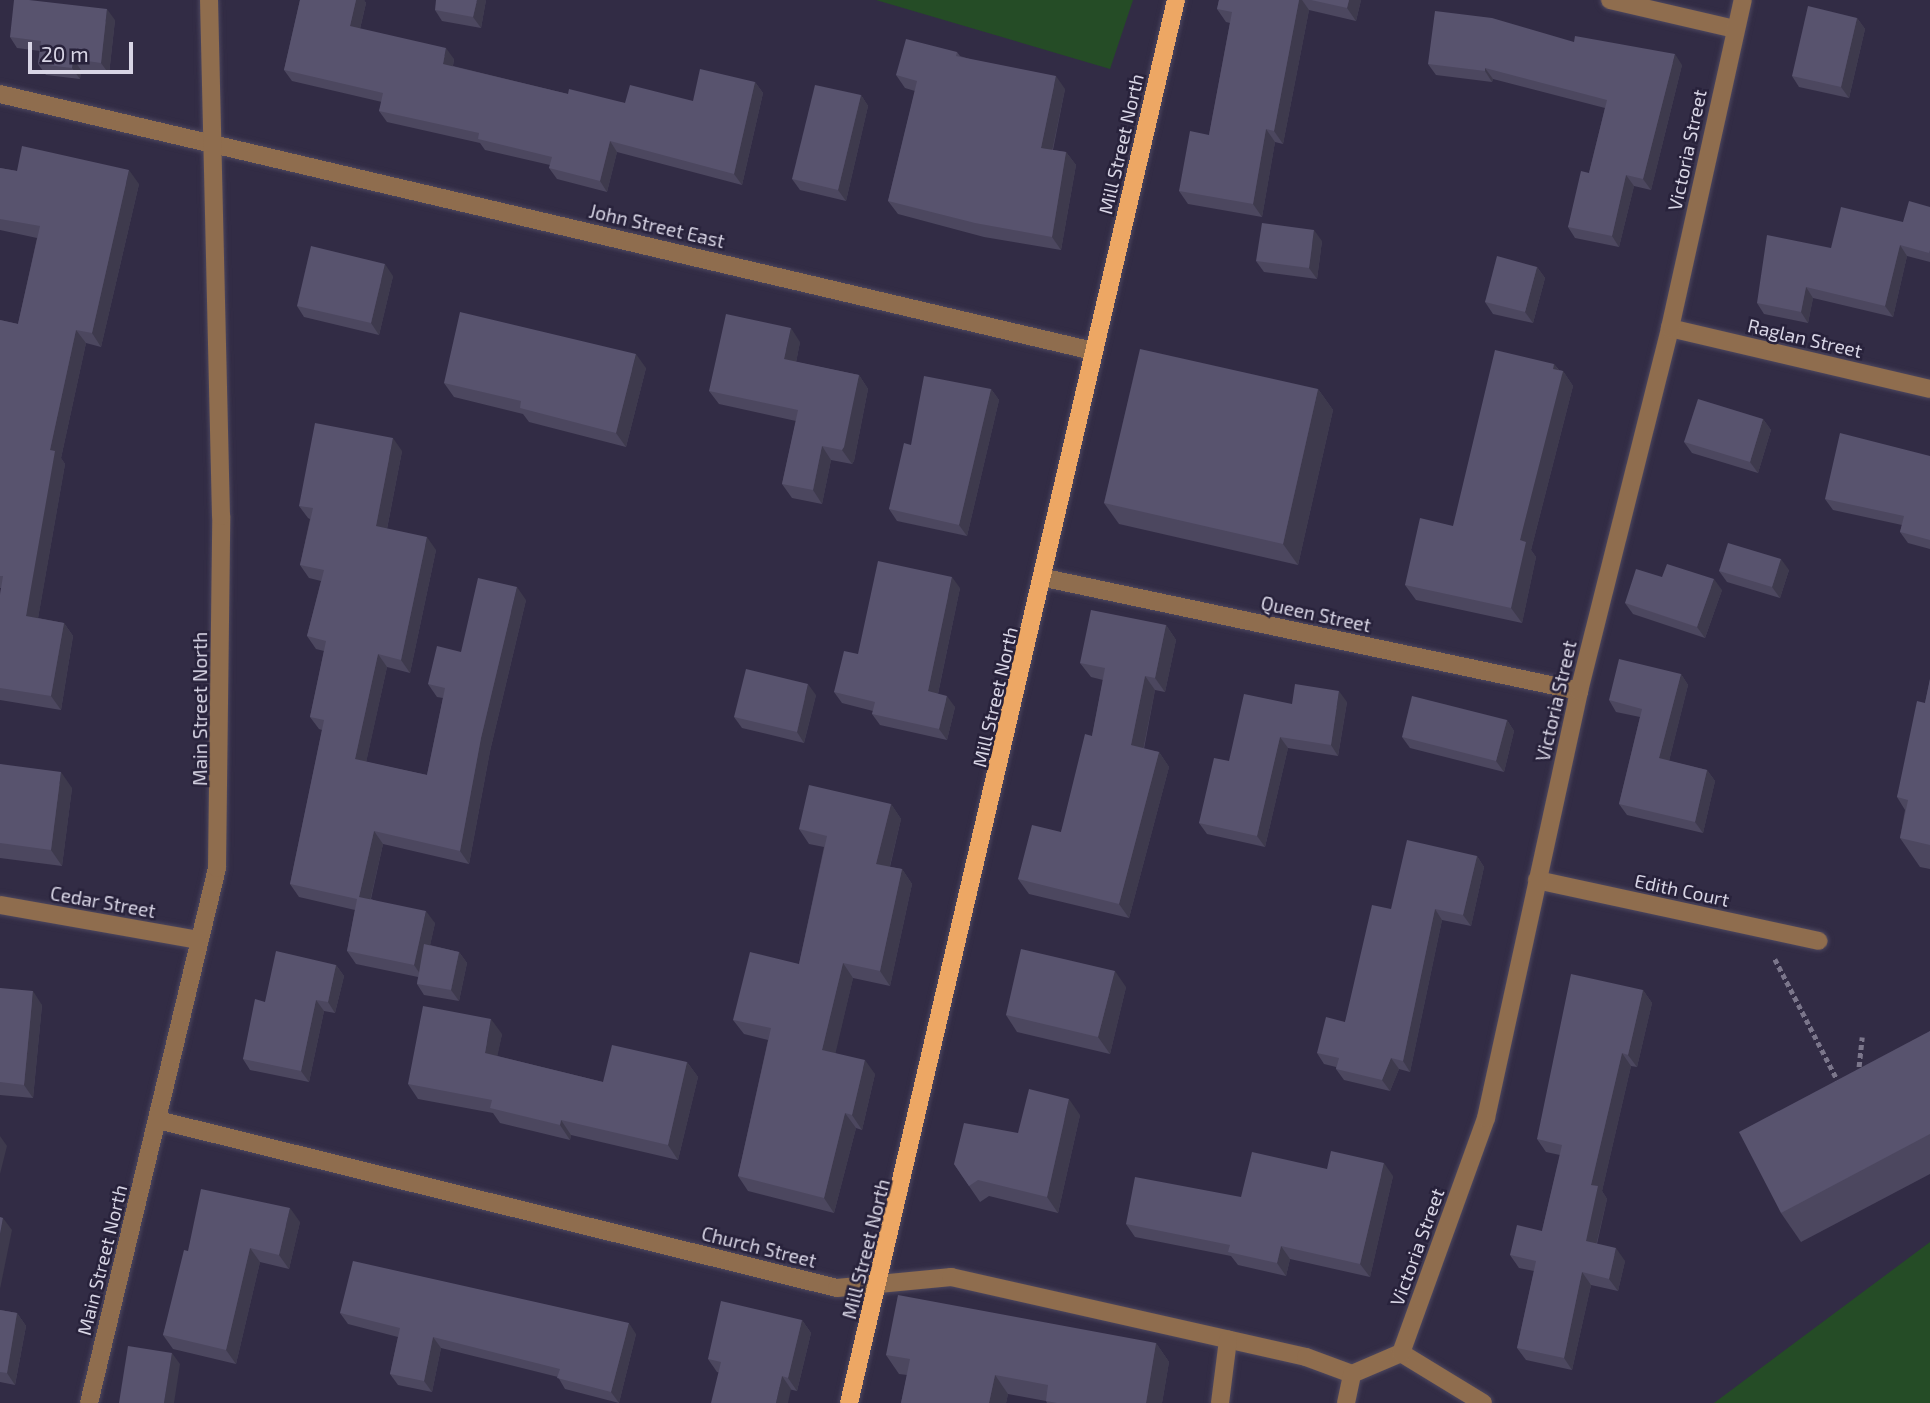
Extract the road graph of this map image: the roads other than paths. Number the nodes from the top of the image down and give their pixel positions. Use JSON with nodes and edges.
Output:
{"nodes":[{"id":1,"x":209,"y":0,"type":"edge"},
{"id":2,"x":1176,"y":0,"type":"edge"},
{"id":3,"x":1610,"y":0,"type":"edge"},
{"id":4,"x":1743,"y":0,"type":"edge"},
{"id":5,"x":1735,"y":29,"type":"junction"},
{"id":6,"x":0,"y":94,"type":"edge"},
{"id":7,"x":210,"y":142,"type":"junction"},
{"id":8,"x":1670,"y":328,"type":"junction"},
{"id":9,"x":1093,"y":351,"type":"junction"},
{"id":10,"x":1930,"y":389,"type":"edge"},
{"id":11,"x":1045,"y":578,"type":"junction"},
{"id":12,"x":1579,"y":691,"type":"junction"},
{"id":13,"x":1537,"y":880,"type":"junction"},
{"id":14,"x":0,"y":905,"type":"edge"},
{"id":15,"x":198,"y":940,"type":"junction"},
{"id":16,"x":1818,"y":942,"type":"dead end"},
{"id":17,"x":158,"y":1120,"type":"junction"},
{"id":18,"x":880,"y":1281,"type":"junction"},
{"id":19,"x":1228,"y":1339,"type":"junction"},
{"id":20,"x":1401,"y":1353,"type":"junction"},
{"id":21,"x":1352,"y":1374,"type":"junction"},
{"id":22,"x":89,"y":1403,"type":"edge"},
{"id":23,"x":849,"y":1403,"type":"edge"},
{"id":24,"x":1220,"y":1403,"type":"edge"},
{"id":25,"x":1346,"y":1403,"type":"edge"},
{"id":26,"x":1483,"y":1403,"type":"edge"}],
"edges":[{"from":1,"to":7,"type":"street","name":"Main Street North"},
{"from":2,"to":9,"type":"main road","name":"Mill Street North"},
{"from":3,"to":5,"type":"street"},
{"from":4,"to":5,"type":"street","name":"Victoria Street"},
{"from":5,"to":8,"type":"street","name":"Victoria Street"},
{"from":6,"to":7,"type":"street","name":"John Street East"},
{"from":7,"to":9,"type":"street","name":"John Street East"},
{"from":7,"to":15,"type":"street","name":"Main Street North"},
{"from":8,"to":10,"type":"street","name":"Raglan Street"},
{"from":8,"to":12,"type":"street","name":"Victoria Street"},
{"from":9,"to":11,"type":"main road","name":"Mill Street North"},
{"from":11,"to":12,"type":"street","name":"Queen Street"},
{"from":11,"to":18,"type":"main road","name":"Mill Street North"},
{"from":12,"to":13,"type":"street","name":"Victoria Street"},
{"from":13,"to":16,"type":"street","name":"Edith Court"},
{"from":13,"to":20,"type":"street","name":"Victoria Street"},
{"from":14,"to":15,"type":"street","name":"Cedar Street"},
{"from":15,"to":17,"type":"street","name":"Main Street North"},
{"from":17,"to":18,"type":"street","name":"Church Street"},
{"from":17,"to":22,"type":"street","name":"Main Street North"},
{"from":18,"to":19,"type":"street","name":"Church Street"},
{"from":18,"to":23,"type":"main road","name":"Mill Street North"},
{"from":19,"to":21,"type":"street","name":"Church Street"},
{"from":19,"to":24,"type":"street"},
{"from":20,"to":21,"type":"street"},
{"from":20,"to":26,"type":"street"},
{"from":21,"to":25,"type":"street"}]}
